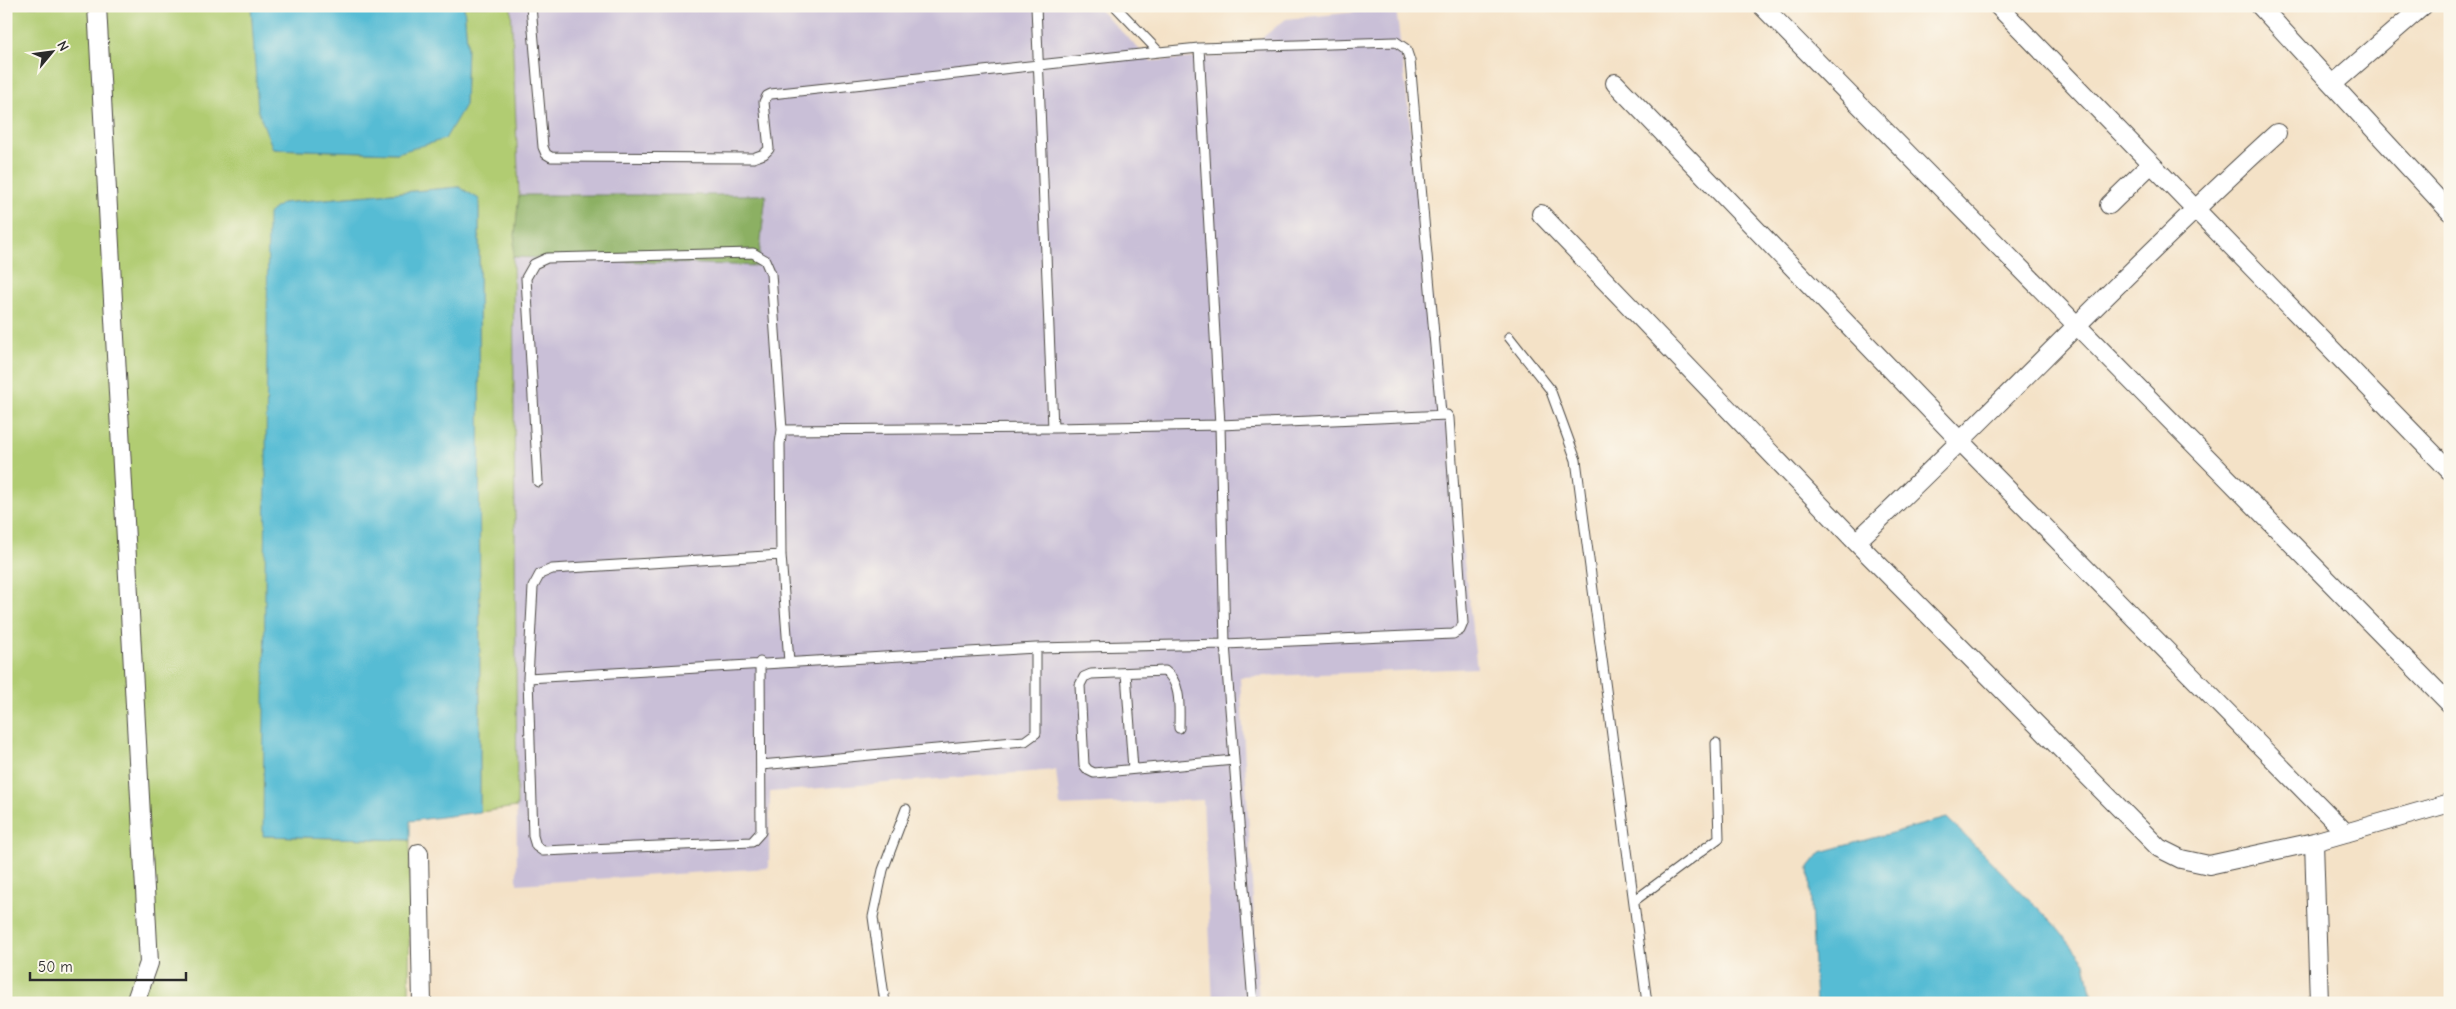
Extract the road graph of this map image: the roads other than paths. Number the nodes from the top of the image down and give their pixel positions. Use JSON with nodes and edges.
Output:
{"nodes":[{"id":1,"x":97,"y":6,"type":"edge"},
{"id":2,"x":531,"y":6,"type":"edge"},
{"id":3,"x":1036,"y":6,"type":"edge"},
{"id":4,"x":1115,"y":6,"type":"edge"},
{"id":5,"x":1762,"y":6,"type":"edge"},
{"id":6,"x":1998,"y":6,"type":"edge"},
{"id":7,"x":2260,"y":6,"type":"edge"},
{"id":8,"x":2423,"y":6,"type":"edge"},
{"id":9,"x":1200,"y":48,"type":"junction"},
{"id":10,"x":1159,"y":52,"type":"junction"},
{"id":11,"x":1038,"y":65,"type":"junction"},
{"id":12,"x":1615,"y":83,"type":"dead end"},
{"id":13,"x":2332,"y":84,"type":"junction"},
{"id":14,"x":2277,"y":133,"type":"dead end"},
{"id":15,"x":2151,"y":164,"type":"junction"},
{"id":16,"x":2109,"y":205,"type":"dead end"},
{"id":17,"x":2194,"y":209,"type":"junction"},
{"id":18,"x":2450,"y":212,"type":"edge"},
{"id":19,"x":1541,"y":214,"type":"dead end"},
{"id":20,"x":2076,"y":327,"type":"junction"},
{"id":21,"x":1509,"y":337,"type":"dead end"},
{"id":22,"x":1442,"y":414,"type":"junction"},
{"id":23,"x":1220,"y":425,"type":"junction"},
{"id":24,"x":1052,"y":428,"type":"junction"},
{"id":25,"x":782,"y":430,"type":"junction"},
{"id":26,"x":1961,"y":442,"type":"junction"},
{"id":27,"x":2450,"y":471,"type":"edge"},
{"id":28,"x":538,"y":482,"type":"dead end"},
{"id":29,"x":1856,"y":542,"type":"junction"},
{"id":30,"x":780,"y":555,"type":"junction"},
{"id":31,"x":1225,"y":644,"type":"junction"},
{"id":32,"x":1036,"y":648,"type":"junction"},
{"id":33,"x":760,"y":662,"type":"junction"},
{"id":34,"x":789,"y":662,"type":"junction"},
{"id":35,"x":1126,"y":673,"type":"junction"},
{"id":36,"x":528,"y":678,"type":"junction"},
{"id":37,"x":2450,"y":704,"type":"edge"},
{"id":38,"x":1179,"y":728,"type":"dead end"},
{"id":39,"x":1716,"y":743,"type":"dead end"},
{"id":40,"x":1234,"y":760,"type":"junction"},
{"id":41,"x":761,"y":765,"type":"junction"},
{"id":42,"x":1133,"y":769,"type":"junction"},
{"id":43,"x":2450,"y":803,"type":"edge"},
{"id":44,"x":906,"y":809,"type":"dead end"},
{"id":45,"x":2346,"y":833,"type":"junction"},
{"id":46,"x":2314,"y":842,"type":"junction"},
{"id":47,"x":419,"y":853,"type":"dead end"},
{"id":48,"x":1634,"y":901,"type":"junction"},
{"id":49,"x":135,"y":1003,"type":"edge"},
{"id":50,"x":422,"y":1003,"type":"edge"},
{"id":51,"x":885,"y":1003,"type":"edge"},
{"id":52,"x":1253,"y":1003,"type":"edge"},
{"id":53,"x":1647,"y":1003,"type":"edge"},
{"id":54,"x":2319,"y":1003,"type":"edge"}],
"edges":[{"from":1,"to":49,"type":"street"},
{"from":2,"to":11,"type":"lane"},
{"from":3,"to":11,"type":"lane"},
{"from":4,"to":10,"type":"lane"},
{"from":5,"to":20,"type":"street"},
{"from":6,"to":15,"type":"street"},
{"from":7,"to":13,"type":"street"},
{"from":8,"to":13,"type":"street"},
{"from":9,"to":10,"type":"lane"},
{"from":9,"to":22,"type":"lane"},
{"from":9,"to":23,"type":"lane"},
{"from":10,"to":11,"type":"lane"},
{"from":11,"to":24,"type":"lane"},
{"from":12,"to":26,"type":"street"},
{"from":13,"to":18,"type":"street"},
{"from":14,"to":17,"type":"street"},
{"from":15,"to":16,"type":"street"},
{"from":15,"to":17,"type":"street"},
{"from":17,"to":20,"type":"street"},
{"from":17,"to":27,"type":"street"},
{"from":19,"to":29,"type":"street"},
{"from":20,"to":26,"type":"street"},
{"from":20,"to":37,"type":"street"},
{"from":21,"to":48,"type":"lane"},
{"from":22,"to":23,"type":"lane"},
{"from":22,"to":31,"type":"lane"},
{"from":23,"to":24,"type":"lane"},
{"from":23,"to":31,"type":"lane"},
{"from":24,"to":25,"type":"lane"},
{"from":25,"to":28,"type":"lane"},
{"from":25,"to":30,"type":"lane"},
{"from":26,"to":29,"type":"street"},
{"from":26,"to":45,"type":"street"},
{"from":29,"to":46,"type":"street"},
{"from":30,"to":34,"type":"lane"},
{"from":30,"to":36,"type":"lane"},
{"from":31,"to":32,"type":"lane"},
{"from":31,"to":40,"type":"lane"},
{"from":32,"to":34,"type":"lane"},
{"from":32,"to":41,"type":"lane"},
{"from":33,"to":34,"type":"lane"},
{"from":33,"to":36,"type":"lane"},
{"from":33,"to":41,"type":"lane"},
{"from":35,"to":38,"type":"lane"},
{"from":35,"to":42,"type":"lane"},
{"from":35,"to":42,"type":"lane"},
{"from":36,"to":41,"type":"lane"},
{"from":39,"to":48,"type":"lane"},
{"from":40,"to":42,"type":"lane"},
{"from":40,"to":52,"type":"lane"},
{"from":43,"to":45,"type":"street"},
{"from":44,"to":51,"type":"lane"},
{"from":45,"to":46,"type":"street"},
{"from":46,"to":54,"type":"street"},
{"from":47,"to":50,"type":"street"},
{"from":48,"to":53,"type":"lane"}]}
